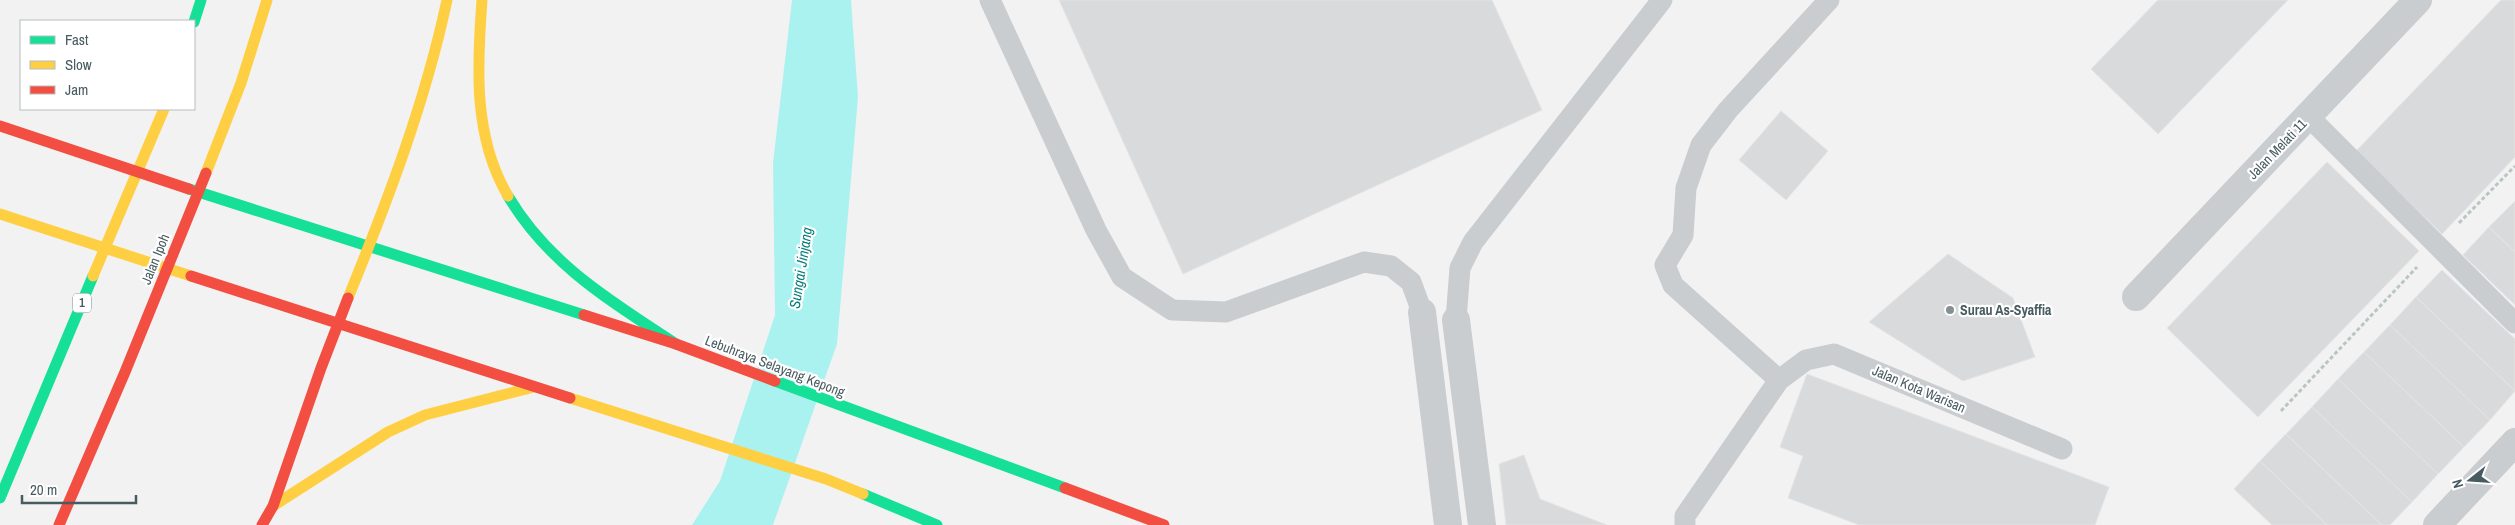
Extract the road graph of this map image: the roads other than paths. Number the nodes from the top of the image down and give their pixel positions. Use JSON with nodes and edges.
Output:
{"nodes":[{"id":1,"x":201,"y":0,"type":"edge"},
{"id":2,"x":267,"y":0,"type":"edge"},
{"id":3,"x":447,"y":0,"type":"edge"},
{"id":4,"x":482,"y":0,"type":"edge"},
{"id":5,"x":990,"y":0,"type":"edge"},
{"id":6,"x":1662,"y":0,"type":"edge"},
{"id":7,"x":1829,"y":0,"type":"edge"},
{"id":8,"x":2418,"y":0,"type":"edge"},
{"id":9,"x":195,"y":20,"type":"edge"},
{"id":10,"x":164,"y":110,"type":"edge"},
{"id":11,"x":2308,"y":116,"type":"junction"},
{"id":12,"x":0,"y":126,"type":"edge"},
{"id":13,"x":0,"y":214,"type":"edge"},
{"id":14,"x":371,"y":248,"type":"junction"},
{"id":15,"x":2136,"y":297,"type":"dead end"},
{"id":16,"x":1422,"y":312,"type":"joint"},
{"id":17,"x":1456,"y":320,"type":"joint"},
{"id":18,"x":2515,"y":322,"type":"edge"},
{"id":19,"x":338,"y":324,"type":"junction"},
{"id":20,"x":676,"y":344,"type":"junction"},
{"id":21,"x":131,"y":360,"type":"junction"},
{"id":22,"x":1779,"y":380,"type":"junction"},
{"id":23,"x":534,"y":387,"type":"junction"},
{"id":24,"x":1465,"y":388,"type":"junction"},
{"id":25,"x":1432,"y":393,"type":"junction"},
{"id":26,"x":2515,"y":442,"type":"edge"},
{"id":27,"x":2062,"y":449,"type":"dead end"},
{"id":28,"x":0,"y":498,"type":"edge"},
{"id":29,"x":272,"y":506,"type":"junction"},
{"id":30,"x":59,"y":525,"type":"edge"},
{"id":31,"x":72,"y":525,"type":"edge"},
{"id":32,"x":262,"y":525,"type":"edge"},
{"id":33,"x":937,"y":525,"type":"edge"},
{"id":34,"x":1164,"y":525,"type":"edge"},
{"id":35,"x":1448,"y":525,"type":"edge"},
{"id":36,"x":1482,"y":525,"type":"edge"},
{"id":37,"x":1685,"y":525,"type":"edge"},
{"id":38,"x":2437,"y":525,"type":"edge"}],
"edges":[{"from":1,"to":9,"type":"main road"},
{"from":2,"to":21,"type":"main road","name":"Jalan Ipoh"},
{"from":3,"to":14,"type":"main road"},
{"from":4,"to":20,"type":"main road"},
{"from":5,"to":16,"type":"lane"},
{"from":6,"to":17,"type":"lane"},
{"from":7,"to":22,"type":"lane"},
{"from":8,"to":11,"type":"street","name":"Jalan Melati 11"},
{"from":10,"to":28,"type":"main road","number":"1"},
{"from":11,"to":15,"type":"street","name":"Jalan Melati 11"},
{"from":11,"to":18,"type":"lane"},
{"from":12,"to":14,"type":"main road","name":"Lebuhraya Selayang Kepong"},
{"from":13,"to":19,"type":"main road"},
{"from":14,"to":19,"type":"main road"},
{"from":14,"to":20,"type":"main road","name":"Lebuhraya Selayang Kepong"},
{"from":16,"to":25,"type":"street"},
{"from":17,"to":24,"type":"street"},
{"from":19,"to":23,"type":"main road"},
{"from":19,"to":29,"type":"main road"},
{"from":20,"to":34,"type":"main road","name":"Lebuhraya Selayang Kepong"},
{"from":21,"to":30,"type":"main road","name":"Jalan Ipoh"},
{"from":21,"to":31,"type":"main road"},
{"from":22,"to":27,"type":"lane","name":"Jalan Kota Warisan"},
{"from":22,"to":37,"type":"lane","name":"Jalan Kota Warisan"},
{"from":23,"to":29,"type":"main road"},
{"from":23,"to":33,"type":"main road"},
{"from":24,"to":25,"type":"street"},
{"from":24,"to":36,"type":"street"},
{"from":25,"to":35,"type":"street"},
{"from":26,"to":38,"type":"street"},
{"from":29,"to":32,"type":"main road"}]}
